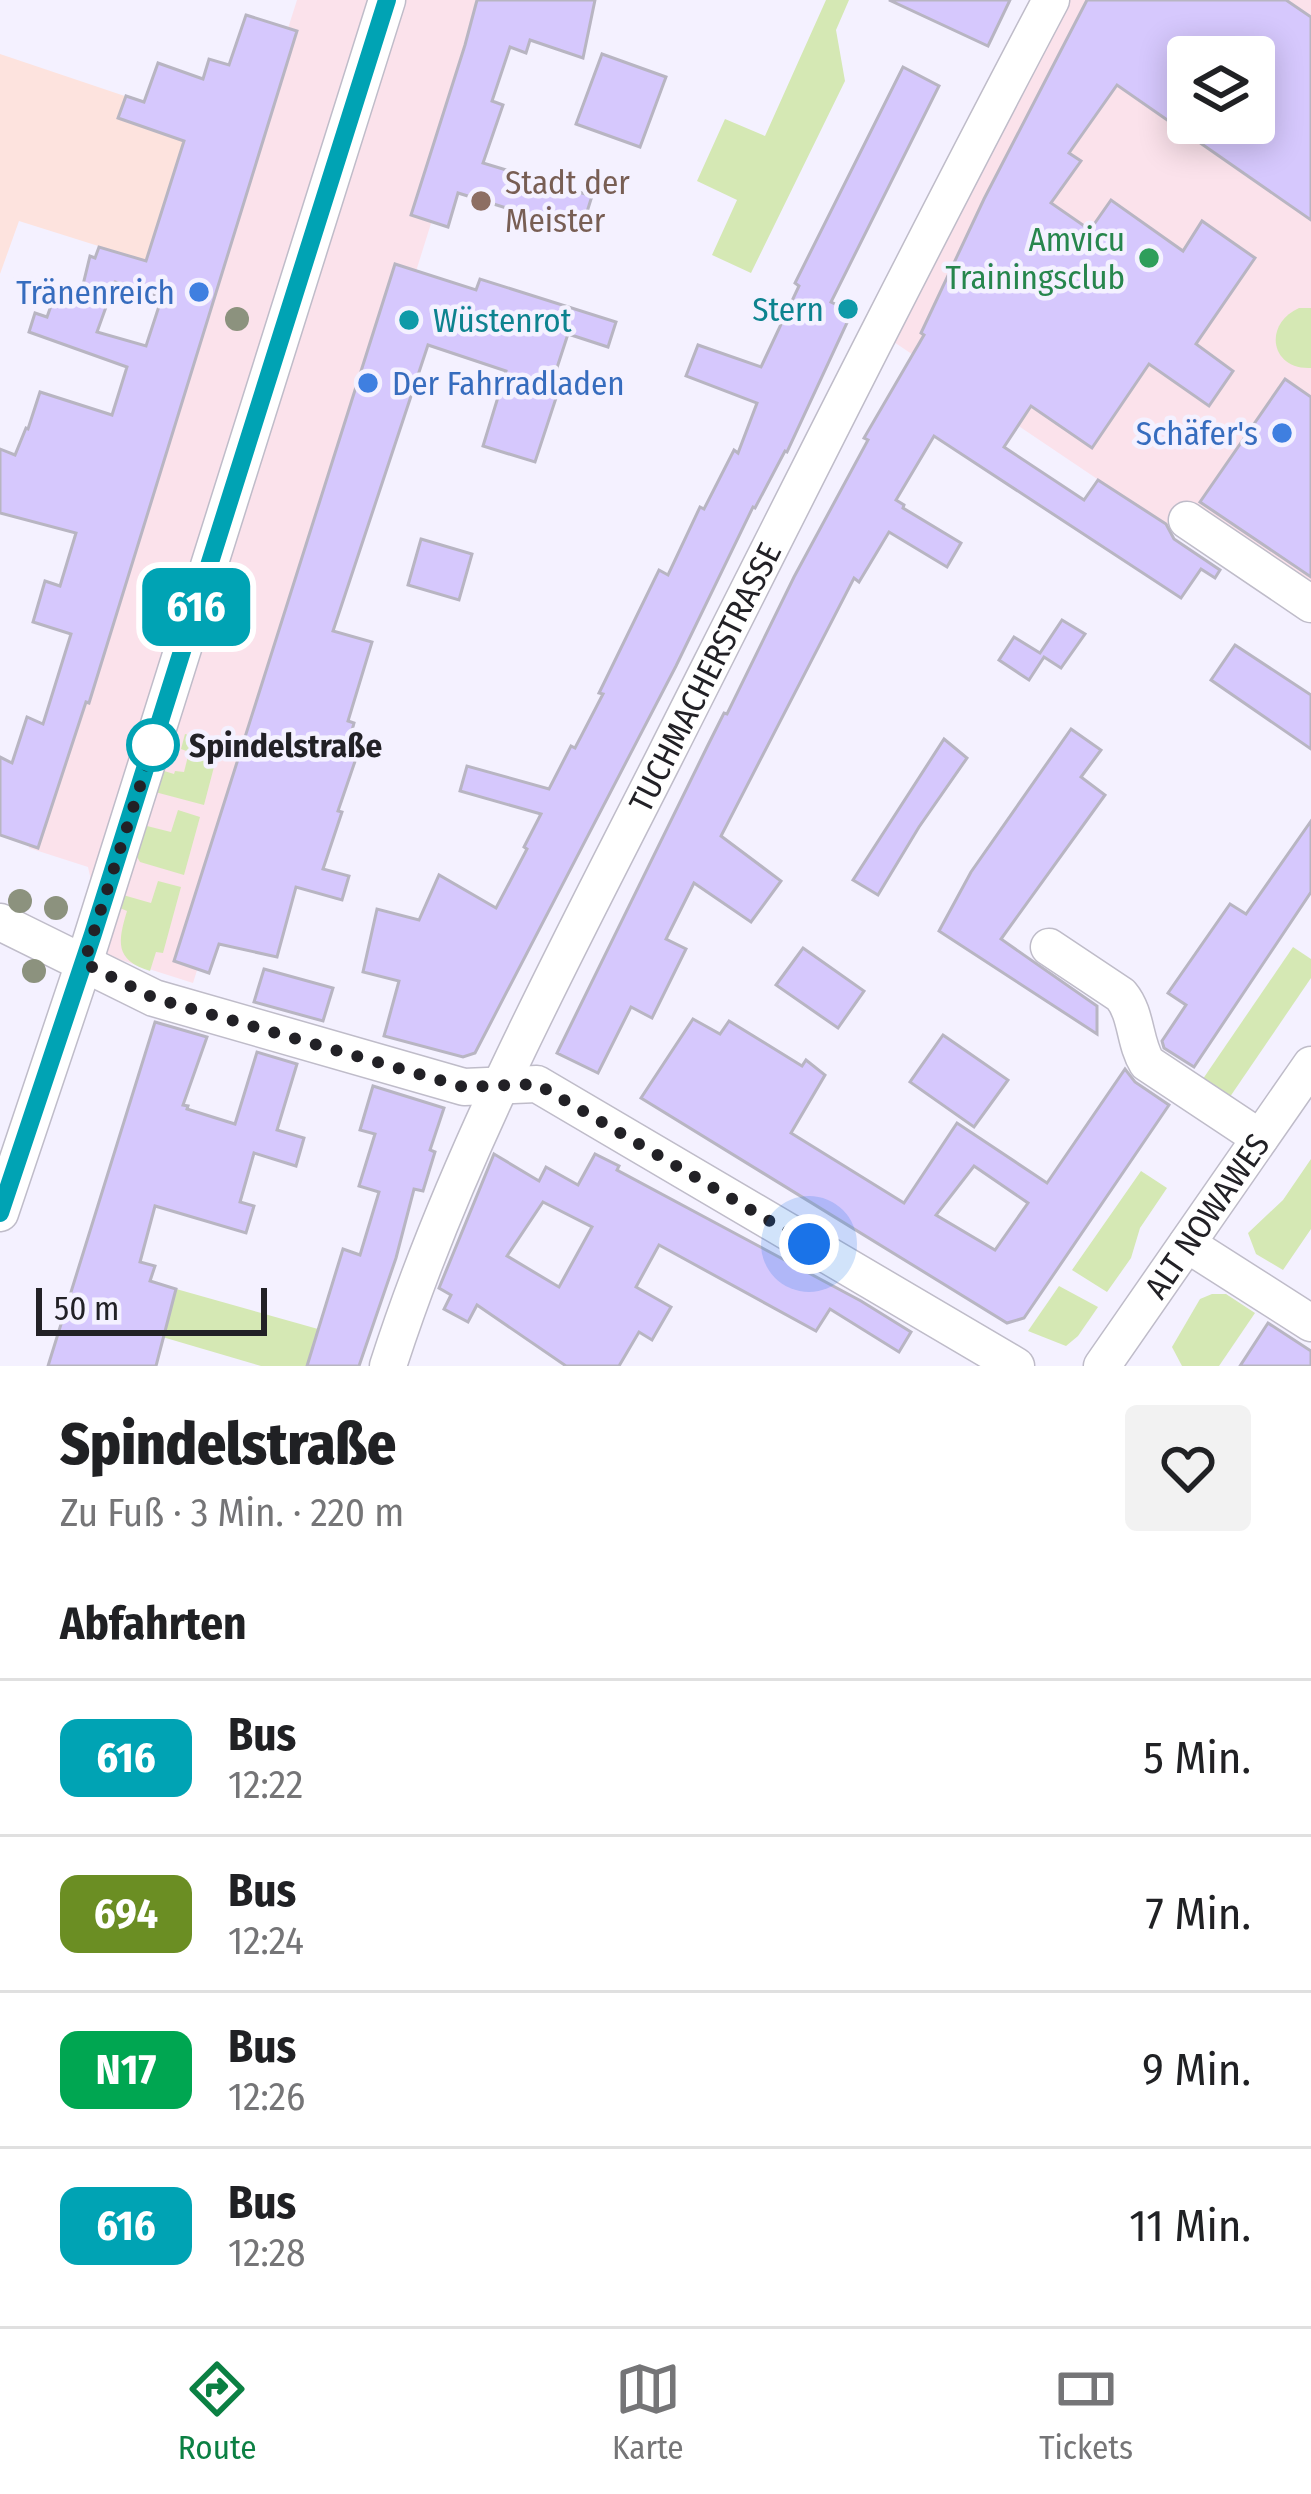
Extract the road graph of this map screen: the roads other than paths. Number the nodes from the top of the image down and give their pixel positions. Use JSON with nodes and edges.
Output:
{"nodes":[{"id":1,"x":387,"y":0,"type":"edge"},
{"id":2,"x":1051,"y":0,"type":"edge"},
{"id":3,"x":1187,"y":520,"type":"dead end"},
{"id":4,"x":1311,"y":604,"type":"edge"},
{"id":5,"x":0,"y":922,"type":"edge"},
{"id":6,"x":1049,"y":947,"type":"dead end"},
{"id":7,"x":84,"y":963,"type":"junction"},
{"id":8,"x":1311,"y":1065,"type":"edge"},
{"id":9,"x":499,"y":1085,"type":"junction"},
{"id":10,"x":1260,"y":1138,"type":"junction"},
{"id":11,"x":0,"y":1213,"type":"edge"},
{"id":12,"x":1187,"y":1244,"type":"junction"},
{"id":13,"x":1311,"y":1323,"type":"edge"},
{"id":14,"x":388,"y":1366,"type":"edge"},
{"id":15,"x":1016,"y":1366,"type":"edge"},
{"id":16,"x":1102,"y":1366,"type":"edge"}],
"edges":[{"from":1,"to":7,"type":"street"},
{"from":2,"to":9,"type":"street","name":"TUCHMACHERSTRASSE"},
{"from":3,"to":4,"type":"street"},
{"from":5,"to":7,"type":"street"},
{"from":6,"to":10,"type":"street"},
{"from":7,"to":9,"type":"street"},
{"from":7,"to":11,"type":"street"},
{"from":8,"to":10,"type":"street","name":"ALT NOWAWES"},
{"from":9,"to":14,"type":"street","name":"TUCHMACHERSTRASSE"},
{"from":9,"to":15,"type":"street"},
{"from":10,"to":12,"type":"street","name":"ALT NOWAWES"},
{"from":12,"to":13,"type":"street"},
{"from":12,"to":16,"type":"street","name":"ALT NOWAWES"}]}
